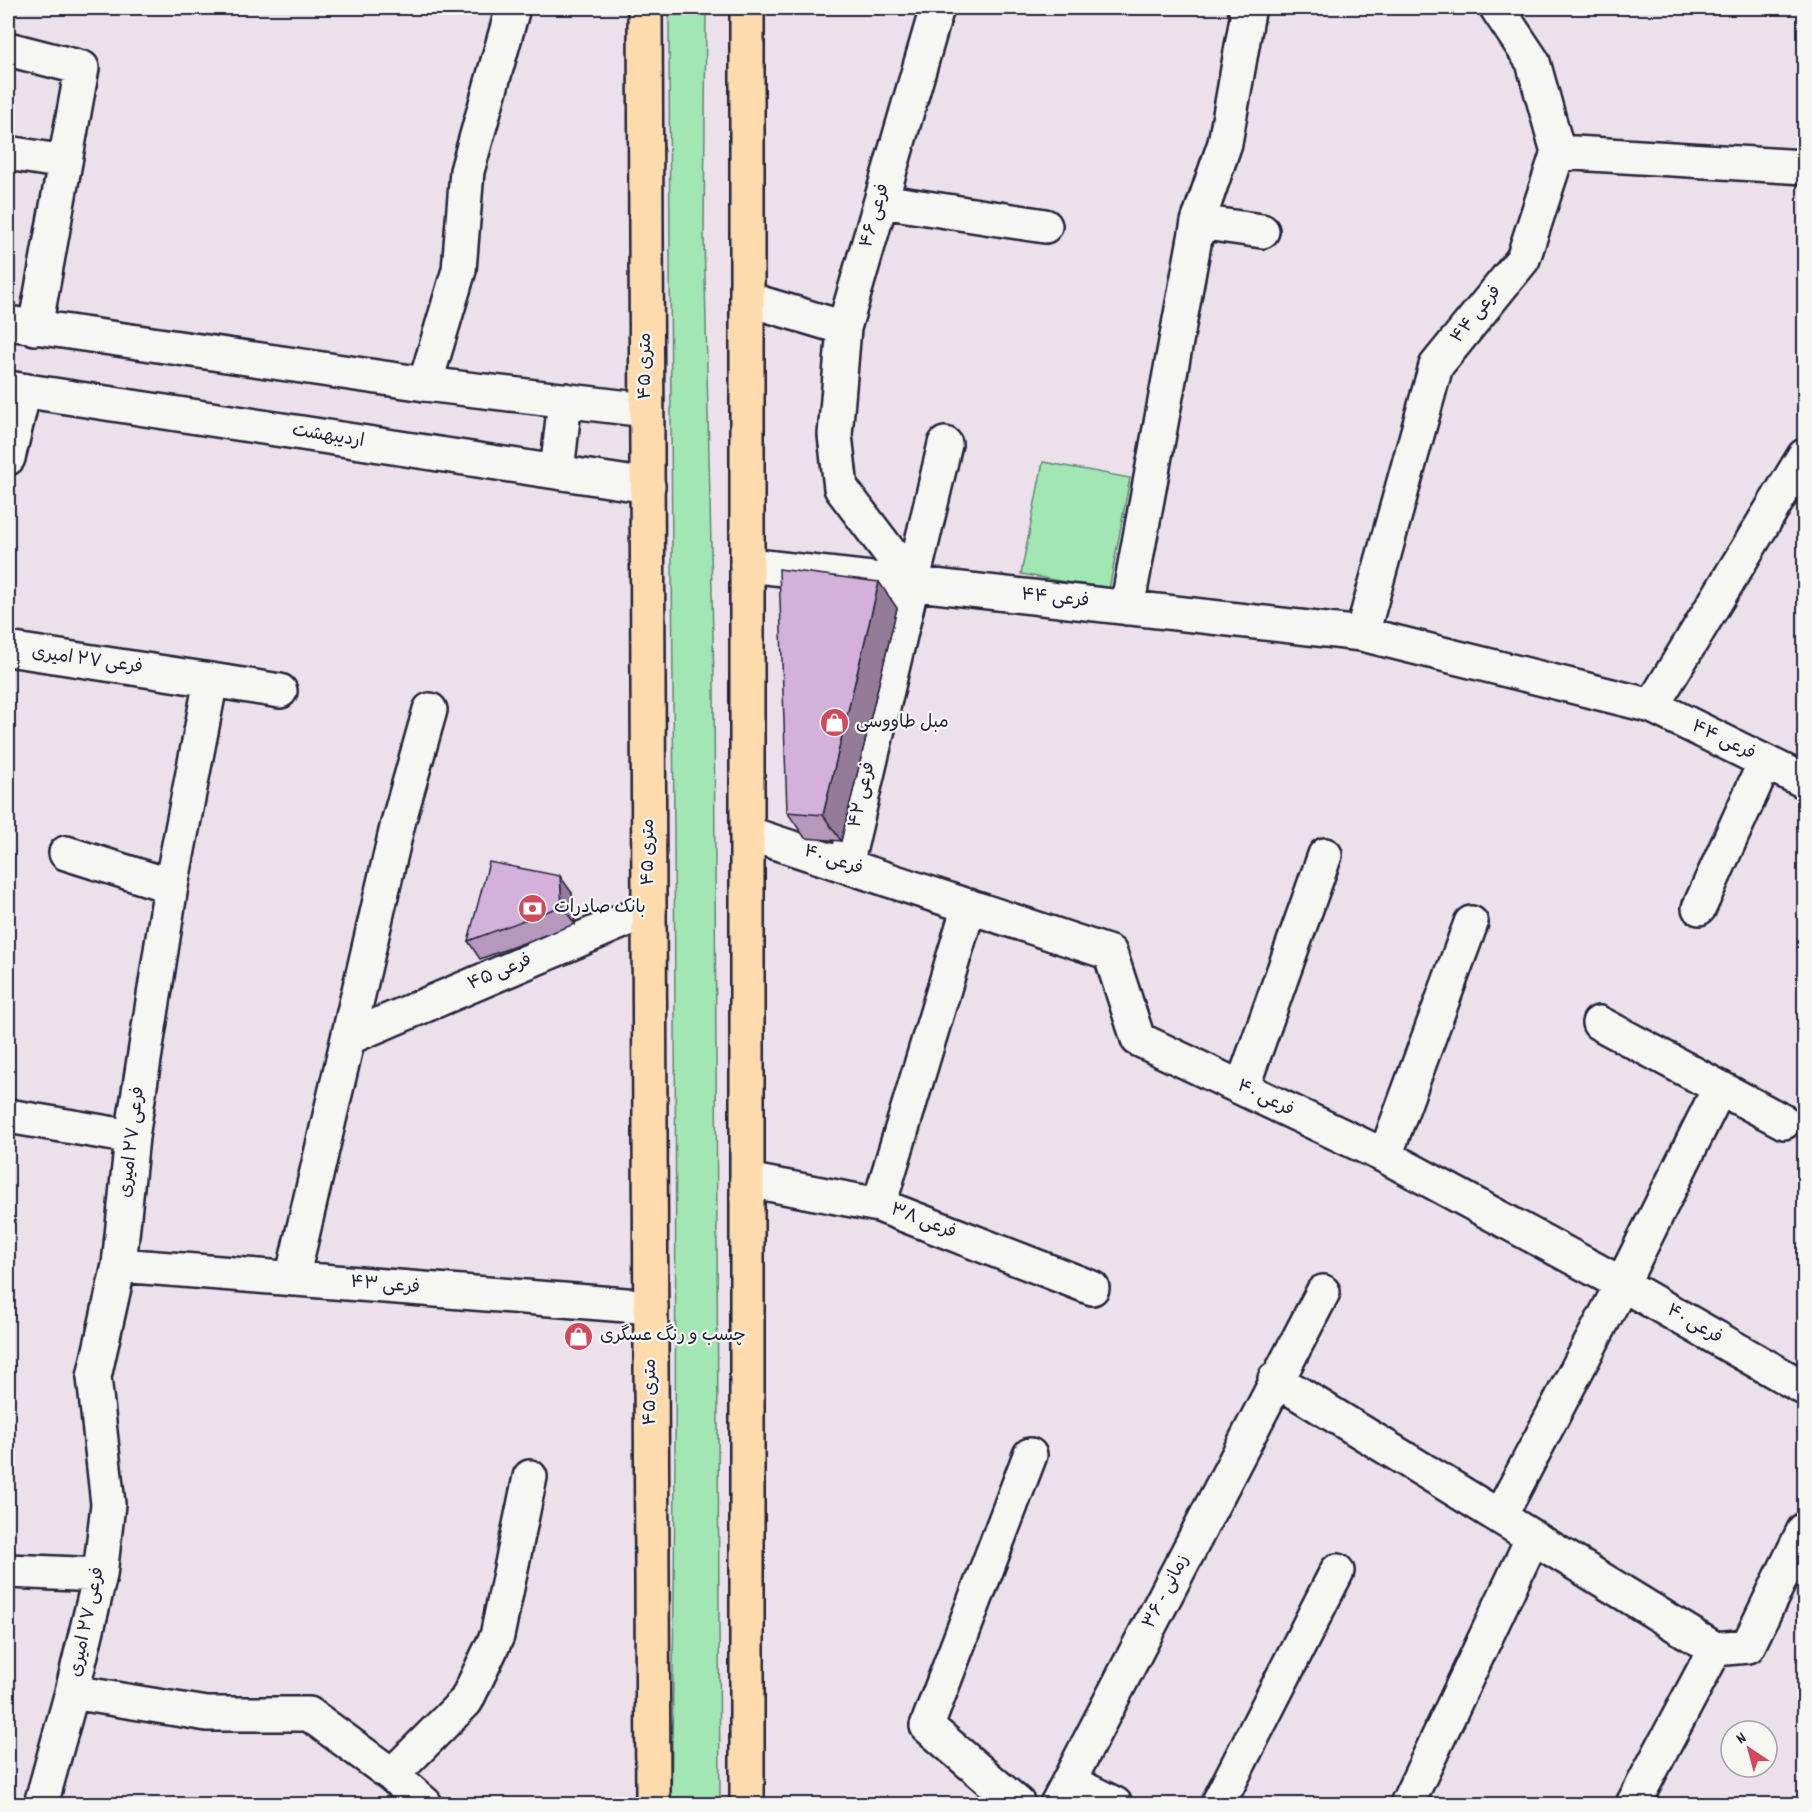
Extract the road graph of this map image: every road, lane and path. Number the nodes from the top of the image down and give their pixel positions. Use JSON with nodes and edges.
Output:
{"nodes":[{"id":1,"x":513,"y":8,"type":"edge"},
{"id":2,"x":645,"y":8,"type":"edge"},
{"id":3,"x":747,"y":8,"type":"edge"},
{"id":4,"x":937,"y":8,"type":"edge"},
{"id":5,"x":1245,"y":8,"type":"edge"},
{"id":6,"x":1497,"y":8,"type":"edge"},
{"id":7,"x":8,"y":49,"type":"edge"},
{"id":8,"x":1558,"y":152,"type":"junction"},
{"id":9,"x":8,"y":153,"type":"edge"},
{"id":10,"x":66,"y":162,"type":"junction"},
{"id":11,"x":1804,"y":167,"type":"edge"},
{"id":12,"x":881,"y":201,"type":"junction"},
{"id":13,"x":1198,"y":222,"type":"junction"},
{"id":14,"x":1044,"y":226,"type":"dead end"},
{"id":15,"x":1262,"y":231,"type":"dead end"},
{"id":16,"x":747,"y":299,"type":"junction"},
{"id":17,"x":21,"y":326,"type":"edge"},
{"id":18,"x":844,"y":328,"type":"junction"},
{"id":19,"x":425,"y":384,"type":"junction"},
{"id":20,"x":16,"y":389,"type":"edge"},
{"id":21,"x":565,"y":400,"type":"junction"},
{"id":22,"x":646,"y":410,"type":"junction"},
{"id":23,"x":945,"y":444,"type":"dead end"},
{"id":24,"x":1804,"y":456,"type":"edge"},
{"id":25,"x":8,"y":458,"type":"edge"},
{"id":26,"x":557,"y":472,"type":"junction"},
{"id":27,"x":648,"y":486,"type":"junction"},
{"id":28,"x":1794,"y":498,"type":"edge"},
{"id":29,"x":747,"y":565,"type":"junction"},
{"id":30,"x":913,"y":583,"type":"junction"},
{"id":31,"x":1127,"y":608,"type":"junction"},
{"id":32,"x":1362,"y":634,"type":"junction"},
{"id":33,"x":8,"y":649,"type":"edge"},
{"id":34,"x":211,"y":680,"type":"junction"},
{"id":35,"x":280,"y":691,"type":"dead end"},
{"id":36,"x":1652,"y":706,"type":"junction"},
{"id":37,"x":430,"y":710,"type":"dead end"},
{"id":38,"x":1766,"y":762,"type":"junction"},
{"id":39,"x":1804,"y":781,"type":"edge"},
{"id":40,"x":747,"y":833,"type":"junction"},
{"id":41,"x":66,"y":853,"type":"dead end"},
{"id":42,"x":1325,"y":855,"type":"dead end"},
{"id":43,"x":846,"y":866,"type":"junction"},
{"id":44,"x":171,"y":886,"type":"junction"},
{"id":45,"x":969,"y":906,"type":"junction"},
{"id":46,"x":1699,"y":908,"type":"dead end"},
{"id":47,"x":649,"y":910,"type":"junction"},
{"id":48,"x":1471,"y":923,"type":"dead end"},
{"id":49,"x":1599,"y":1023,"type":"dead end"},
{"id":50,"x":350,"y":1037,"type":"junction"},
{"id":51,"x":1242,"y":1088,"type":"junction"},
{"id":52,"x":1719,"y":1089,"type":"junction"},
{"id":53,"x":8,"y":1116,"type":"edge"},
{"id":54,"x":1784,"y":1122,"type":"dead end"},
{"id":55,"x":132,"y":1137,"type":"junction"},
{"id":56,"x":1384,"y":1156,"type":"junction"},
{"id":57,"x":747,"y":1180,"type":"junction"},
{"id":58,"x":879,"y":1205,"type":"junction"},
{"id":59,"x":119,"y":1265,"type":"junction"},
{"id":60,"x":292,"y":1278,"type":"junction"},
{"id":61,"x":1622,"y":1284,"type":"junction"},
{"id":62,"x":1092,"y":1288,"type":"dead end"},
{"id":63,"x":1323,"y":1292,"type":"dead end"},
{"id":64,"x":651,"y":1307,"type":"junction"},
{"id":65,"x":1275,"y":1379,"type":"junction"},
{"id":66,"x":1804,"y":1388,"type":"edge"},
{"id":67,"x":1030,"y":1455,"type":"dead end"},
{"id":68,"x":530,"y":1477,"type":"dead end"},
{"id":69,"x":1500,"y":1516,"type":"junction"},
{"id":70,"x":1804,"y":1530,"type":"edge"},
{"id":71,"x":1533,"y":1537,"type":"junction"},
{"id":72,"x":8,"y":1570,"type":"edge"},
{"id":73,"x":1337,"y":1571,"type":"dead end"},
{"id":74,"x":100,"y":1575,"type":"junction"},
{"id":75,"x":1715,"y":1649,"type":"junction"},
{"id":76,"x":72,"y":1692,"type":"junction"},
{"id":77,"x":392,"y":1775,"type":"junction"},
{"id":78,"x":1064,"y":1793,"type":"edge"},
{"id":79,"x":41,"y":1804,"type":"edge"},
{"id":80,"x":425,"y":1804,"type":"edge"},
{"id":81,"x":653,"y":1804,"type":"edge"},
{"id":82,"x":747,"y":1804,"type":"edge"},
{"id":83,"x":1018,"y":1804,"type":"edge"},
{"id":84,"x":1114,"y":1804,"type":"edge"},
{"id":85,"x":1218,"y":1804,"type":"edge"},
{"id":86,"x":1407,"y":1804,"type":"edge"},
{"id":87,"x":1633,"y":1804,"type":"edge"}],
"edges":[{"from":1,"to":19,"type":"street"},
{"from":2,"to":22,"type":"main road","name":"۴۵ متری"},
{"from":3,"to":16,"type":"main road"},
{"from":4,"to":12,"type":"street","name":"فرعی ۴۶"},
{"from":5,"to":13,"type":"street"},
{"from":6,"to":8,"type":"street"},
{"from":7,"to":10,"type":"street"},
{"from":8,"to":11,"type":"street"},
{"from":8,"to":32,"type":"street","name":"فرعی ۴۴"},
{"from":9,"to":10,"type":"street"},
{"from":10,"to":17,"type":"street"},
{"from":12,"to":14,"type":"street"},
{"from":12,"to":18,"type":"street","name":"فرعی ۴۶"},
{"from":13,"to":15,"type":"street"},
{"from":13,"to":31,"type":"street"},
{"from":16,"to":18,"type":"street"},
{"from":16,"to":29,"type":"main road"},
{"from":17,"to":19,"type":"street"},
{"from":18,"to":30,"type":"street","name":"فرعی ۴۶"},
{"from":19,"to":21,"type":"street"},
{"from":20,"to":25,"type":"street"},
{"from":20,"to":26,"type":"street","name":"اردیبهشت"},
{"from":21,"to":22,"type":"street"},
{"from":21,"to":26,"type":"street"},
{"from":22,"to":27,"type":"main road","name":"۴۵ متری"},
{"from":23,"to":30,"type":"street","name":"فرعی ۴۲"},
{"from":24,"to":28,"type":"street"},
{"from":26,"to":27,"type":"street","name":"اردیبهشت"},
{"from":27,"to":47,"type":"main road","name":"۴۵ متری"},
{"from":28,"to":36,"type":"street"},
{"from":29,"to":30,"type":"street","name":"فرعی ۴۴"},
{"from":29,"to":40,"type":"main road"},
{"from":30,"to":31,"type":"street","name":"فرعی ۴۴"},
{"from":30,"to":43,"type":"street","name":"فرعی ۴۲"},
{"from":31,"to":32,"type":"street","name":"فرعی ۴۴"},
{"from":32,"to":36,"type":"street","name":"فرعی ۴۴"},
{"from":33,"to":34,"type":"street","name":"فرعی ۲۷ امیری"},
{"from":34,"to":35,"type":"street"},
{"from":34,"to":44,"type":"street","name":"فرعی ۲۷ امیری"},
{"from":36,"to":38,"type":"street","name":"فرعی ۴۴"},
{"from":37,"to":50,"type":"street"},
{"from":38,"to":39,"type":"street","name":"فرعی ۴۴"},
{"from":38,"to":46,"type":"street"},
{"from":40,"to":43,"type":"street","name":"فرعی ۴۰"},
{"from":40,"to":57,"type":"main road"},
{"from":41,"to":44,"type":"street"},
{"from":42,"to":51,"type":"street"},
{"from":43,"to":45,"type":"street","name":"فرعی ۴۰"},
{"from":44,"to":55,"type":"street","name":"فرعی ۲۷ امیری"},
{"from":45,"to":51,"type":"street","name":"فرعی ۴۰"},
{"from":45,"to":58,"type":"street"},
{"from":47,"to":50,"type":"street","name":"فرعی ۴۵"},
{"from":47,"to":64,"type":"main road","name":"۴۵ متری"},
{"from":48,"to":56,"type":"street"},
{"from":49,"to":52,"type":"street"},
{"from":50,"to":60,"type":"street"},
{"from":51,"to":56,"type":"street","name":"فرعی ۴۰"},
{"from":52,"to":54,"type":"street"},
{"from":52,"to":61,"type":"street"},
{"from":53,"to":55,"type":"street"},
{"from":55,"to":59,"type":"street","name":"فرعی ۲۷ امیری"},
{"from":56,"to":61,"type":"street","name":"فرعی ۴۰"},
{"from":57,"to":58,"type":"street","name":"فرعی ۳۸"},
{"from":57,"to":82,"type":"main road"},
{"from":58,"to":62,"type":"street","name":"فرعی ۳۸"},
{"from":59,"to":60,"type":"street","name":"فرعی ۴۳"},
{"from":59,"to":74,"type":"street","name":"فرعی ۲۷ امیری"},
{"from":60,"to":64,"type":"street","name":"فرعی ۴۳"},
{"from":61,"to":66,"type":"street","name":"فرعی ۴۰"},
{"from":61,"to":69,"type":"street"},
{"from":63,"to":65,"type":"street","name":"۳۶ - زمانی"},
{"from":64,"to":81,"type":"main road","name":"۴۵ متری"},
{"from":65,"to":69,"type":"street"},
{"from":65,"to":78,"type":"street","name":"۳۶ - زمانی"},
{"from":67,"to":83,"type":"street"},
{"from":68,"to":77,"type":"street"},
{"from":69,"to":71,"type":"street"},
{"from":70,"to":75,"type":"street"},
{"from":71,"to":75,"type":"street"},
{"from":71,"to":86,"type":"street"},
{"from":72,"to":74,"type":"street"},
{"from":73,"to":85,"type":"street"},
{"from":74,"to":76,"type":"street","name":"فرعی ۲۷ امیری"},
{"from":75,"to":87,"type":"street"},
{"from":76,"to":77,"type":"street"},
{"from":76,"to":79,"type":"street","name":"فرعی ۲۷ امیری"},
{"from":77,"to":80,"type":"street"},
{"from":78,"to":84,"type":"street"}]}
